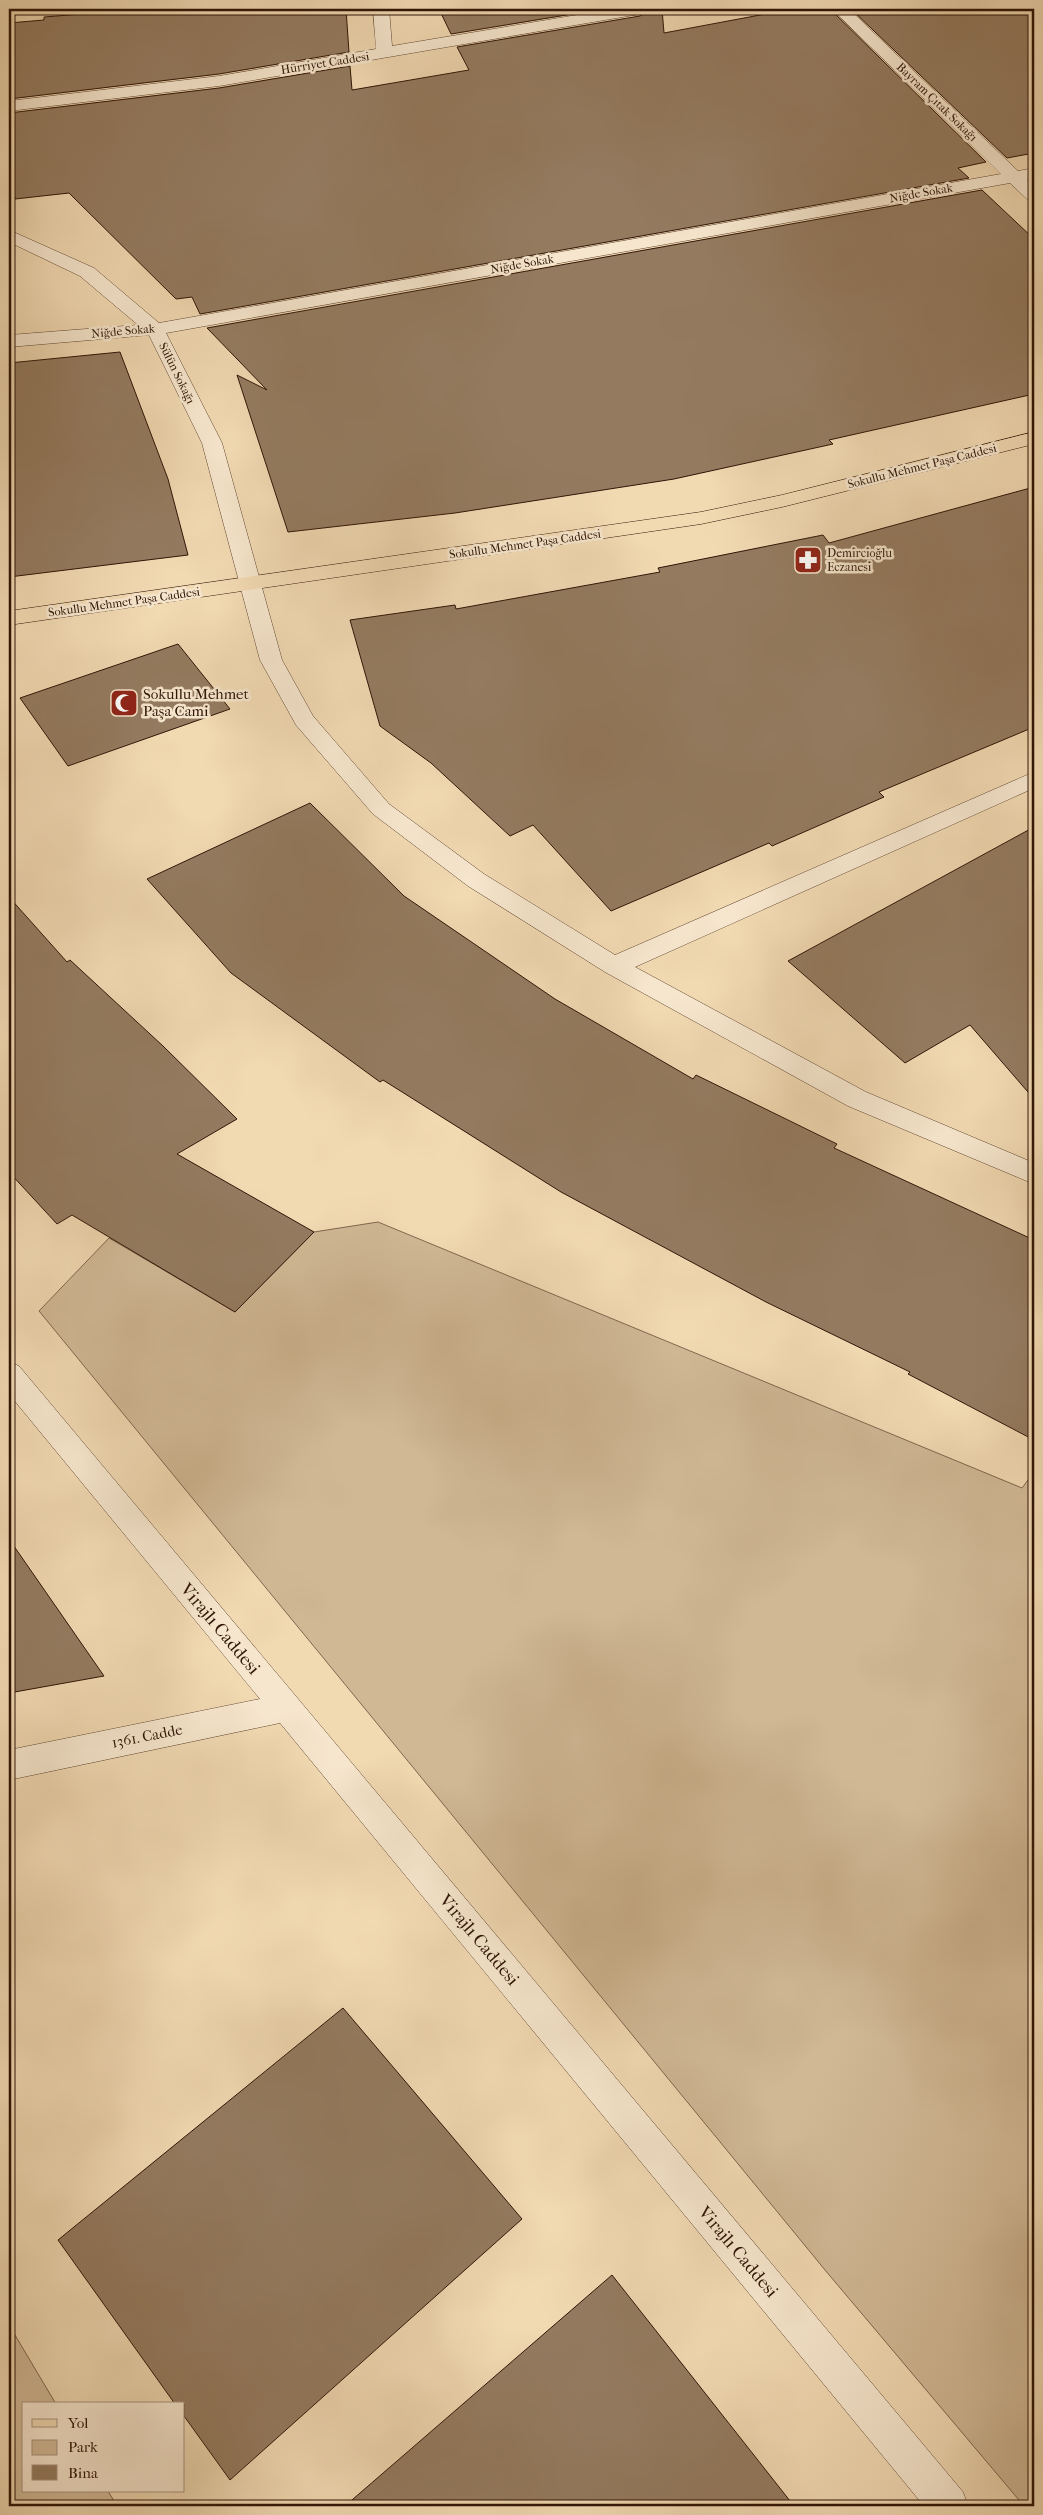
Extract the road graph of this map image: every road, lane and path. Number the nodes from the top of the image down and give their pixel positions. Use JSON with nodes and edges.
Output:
{"nodes":[{"id":1,"x":381,"y":9,"type":"edge"},
{"id":2,"x":640,"y":9,"type":"edge"},
{"id":3,"x":840,"y":9,"type":"edge"},
{"id":4,"x":385,"y":54,"type":"junction"},
{"id":5,"x":9,"y":106,"type":"edge"},
{"id":6,"x":1034,"y":173,"type":"edge"},
{"id":7,"x":1013,"y":177,"type":"junction"},
{"id":8,"x":1034,"y":196,"type":"edge"},
{"id":9,"x":9,"y":235,"type":"edge"},
{"id":10,"x":155,"y":329,"type":"junction"},
{"id":11,"x":9,"y":341,"type":"edge"},
{"id":12,"x":1034,"y":438,"type":"edge"},
{"id":13,"x":249,"y":584,"type":"junction"},
{"id":14,"x":9,"y":618,"type":"edge"},
{"id":15,"x":1034,"y":779,"type":"edge"},
{"id":16,"x":614,"y":966,"type":"junction"},
{"id":17,"x":1034,"y":1174,"type":"edge"},
{"id":18,"x":9,"y":1374,"type":"edge"},
{"id":19,"x":286,"y":1708,"type":"junction"},
{"id":20,"x":9,"y":1765,"type":"edge"},
{"id":21,"x":949,"y":2506,"type":"edge"}],
"edges":[{"from":1,"to":4,"type":"street"},
{"from":2,"to":4,"type":"street","name":"Hürriyet Caddesi"},
{"from":3,"to":7,"type":"street","name":"Bayram Çıtak Sokağı"},
{"from":4,"to":5,"type":"street","name":"Hürriyet Caddesi"},
{"from":6,"to":7,"type":"street","name":"Niğde Sokak"},
{"from":7,"to":8,"type":"street","name":"Bayram Çıtak Sokağı"},
{"from":7,"to":10,"type":"street","name":"Niğde Sokak"},
{"from":9,"to":10,"type":"street","name":"Sülün Sokağı"},
{"from":10,"to":11,"type":"street","name":"Niğde Sokak"},
{"from":10,"to":13,"type":"street","name":"Sülün Sokağı"},
{"from":12,"to":13,"type":"main road","name":"Sokullu Mehmet Paşa Caddesi"},
{"from":13,"to":14,"type":"main road","name":"Sokullu Mehmet Paşa Caddesi"},
{"from":13,"to":16,"type":"street","name":"Sülün Sokağı"},
{"from":15,"to":16,"type":"street"},
{"from":16,"to":17,"type":"street","name":"Sülün Sokağı"},
{"from":18,"to":19,"type":"street","name":"Virajlı Caddesi"},
{"from":19,"to":20,"type":"street","name":"1361. Cadde"},
{"from":19,"to":21,"type":"street","name":"Virajlı Caddesi"}]}
